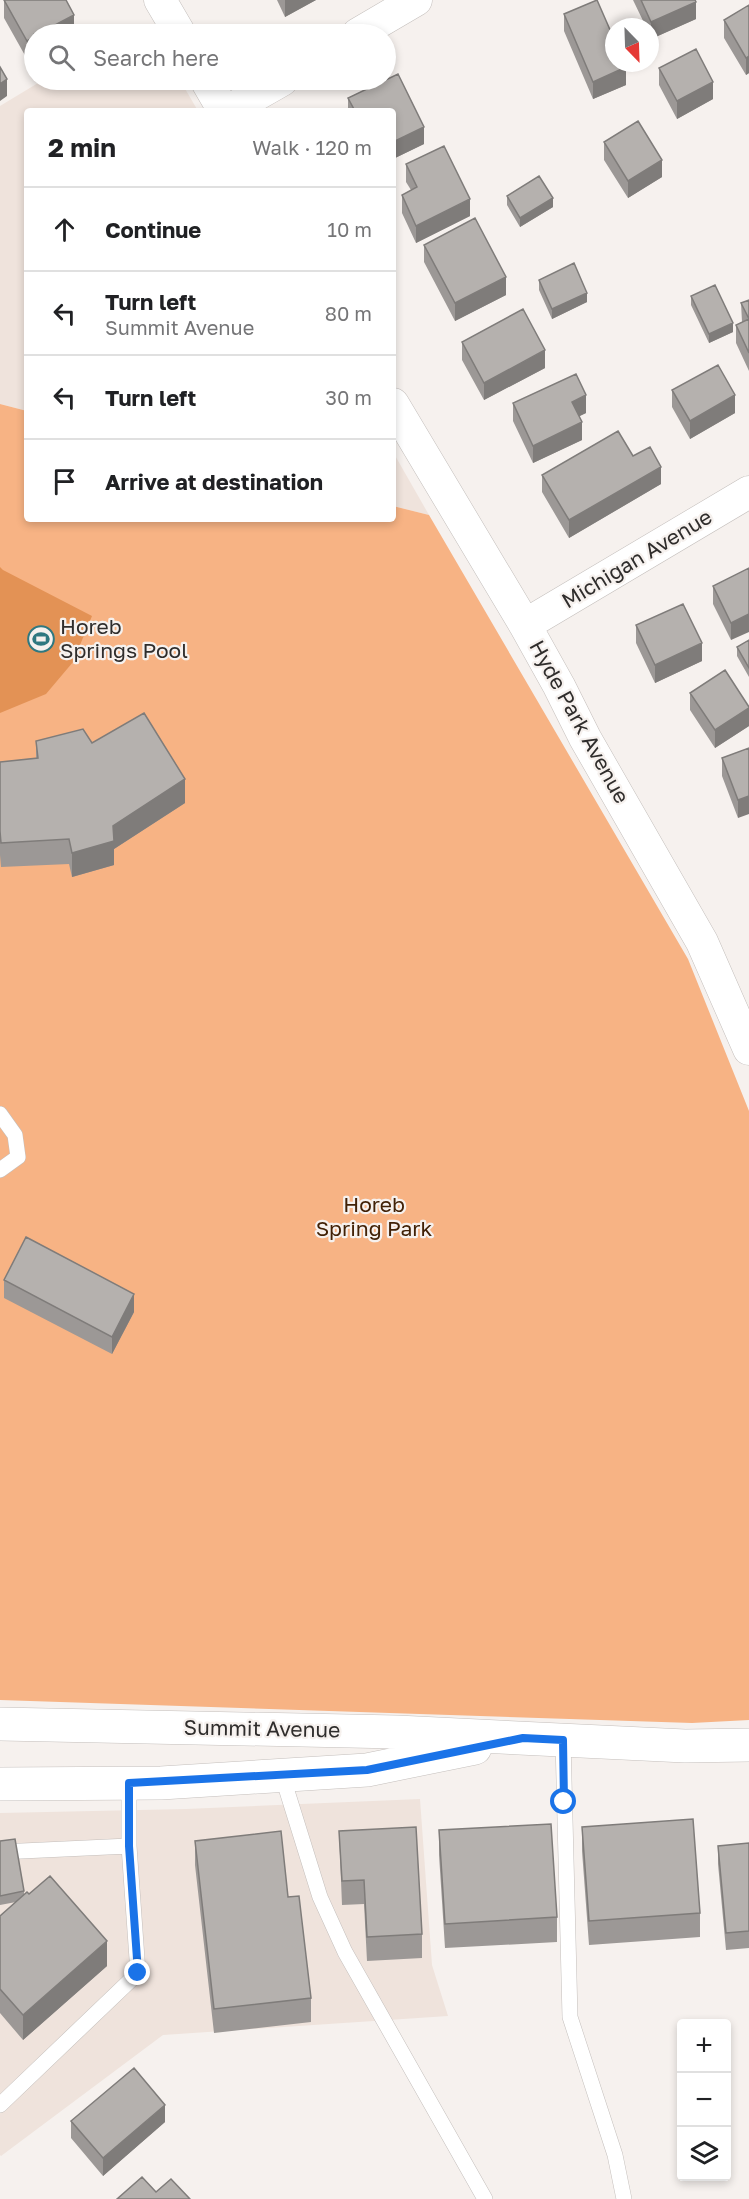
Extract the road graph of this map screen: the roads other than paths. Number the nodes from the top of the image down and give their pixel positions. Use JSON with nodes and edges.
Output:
{"nodes":[{"id":1,"x":160,"y":0,"type":"edge"},
{"id":2,"x":416,"y":0,"type":"edge"},
{"id":3,"x":174,"y":24,"type":"edge"},
{"id":4,"x":375,"y":24,"type":"edge"},
{"id":5,"x":212,"y":90,"type":"edge"},
{"id":6,"x":264,"y":90,"type":"edge"},
{"id":7,"x":224,"y":108,"type":"edge"},
{"id":8,"x":231,"y":108,"type":"edge"},
{"id":9,"x":396,"y":409,"type":"edge"},
{"id":10,"x":749,"y":492,"type":"edge"},
{"id":11,"x":525,"y":625,"type":"junction"},
{"id":12,"x":749,"y":1049,"type":"edge"},
{"id":13,"x":0,"y":1114,"type":"edge"},
{"id":14,"x":0,"y":1170,"type":"edge"},
{"id":15,"x":0,"y":1724,"type":"edge"},
{"id":16,"x":523,"y":1738,"type":"junction"},
{"id":17,"x":563,"y":1740,"type":"junction"},
{"id":18,"x":749,"y":1745,"type":"edge"},
{"id":19,"x":282,"y":1775,"type":"junction"},
{"id":20,"x":129,"y":1783,"type":"junction"},
{"id":21,"x":0,"y":1784,"type":"edge"},
{"id":22,"x":129,"y":1846,"type":"junction"},
{"id":23,"x":0,"y":1852,"type":"edge"},
{"id":24,"x":3,"y":2097,"type":"edge"},
{"id":25,"x":485,"y":2199,"type":"edge"},
{"id":26,"x":624,"y":2199,"type":"edge"}],
"edges":[{"from":1,"to":3,"type":"street"},
{"from":2,"to":4,"type":"street"},
{"from":5,"to":7,"type":"street"},
{"from":6,"to":8,"type":"street"},
{"from":9,"to":11,"type":"street","name":"Hyde Park Avenue"},
{"from":10,"to":11,"type":"street","name":"Michigan Avenue"},
{"from":11,"to":12,"type":"street","name":"Hyde Park Avenue"},
{"from":13,"to":14,"type":"lane"},
{"from":15,"to":16,"type":"main road","name":"Summit Avenue"},
{"from":16,"to":17,"type":"main road","name":"Summit Avenue"},
{"from":16,"to":19,"type":"main road","name":"Summit Avenue"},
{"from":17,"to":18,"type":"main road","name":"Summit Avenue"},
{"from":17,"to":26,"type":"lane"},
{"from":19,"to":20,"type":"main road","name":"Summit Avenue"},
{"from":19,"to":25,"type":"lane"},
{"from":20,"to":21,"type":"main road","name":"Summit Avenue"},
{"from":20,"to":22,"type":"lane"},
{"from":22,"to":23,"type":"lane"},
{"from":22,"to":24,"type":"lane"}]}
